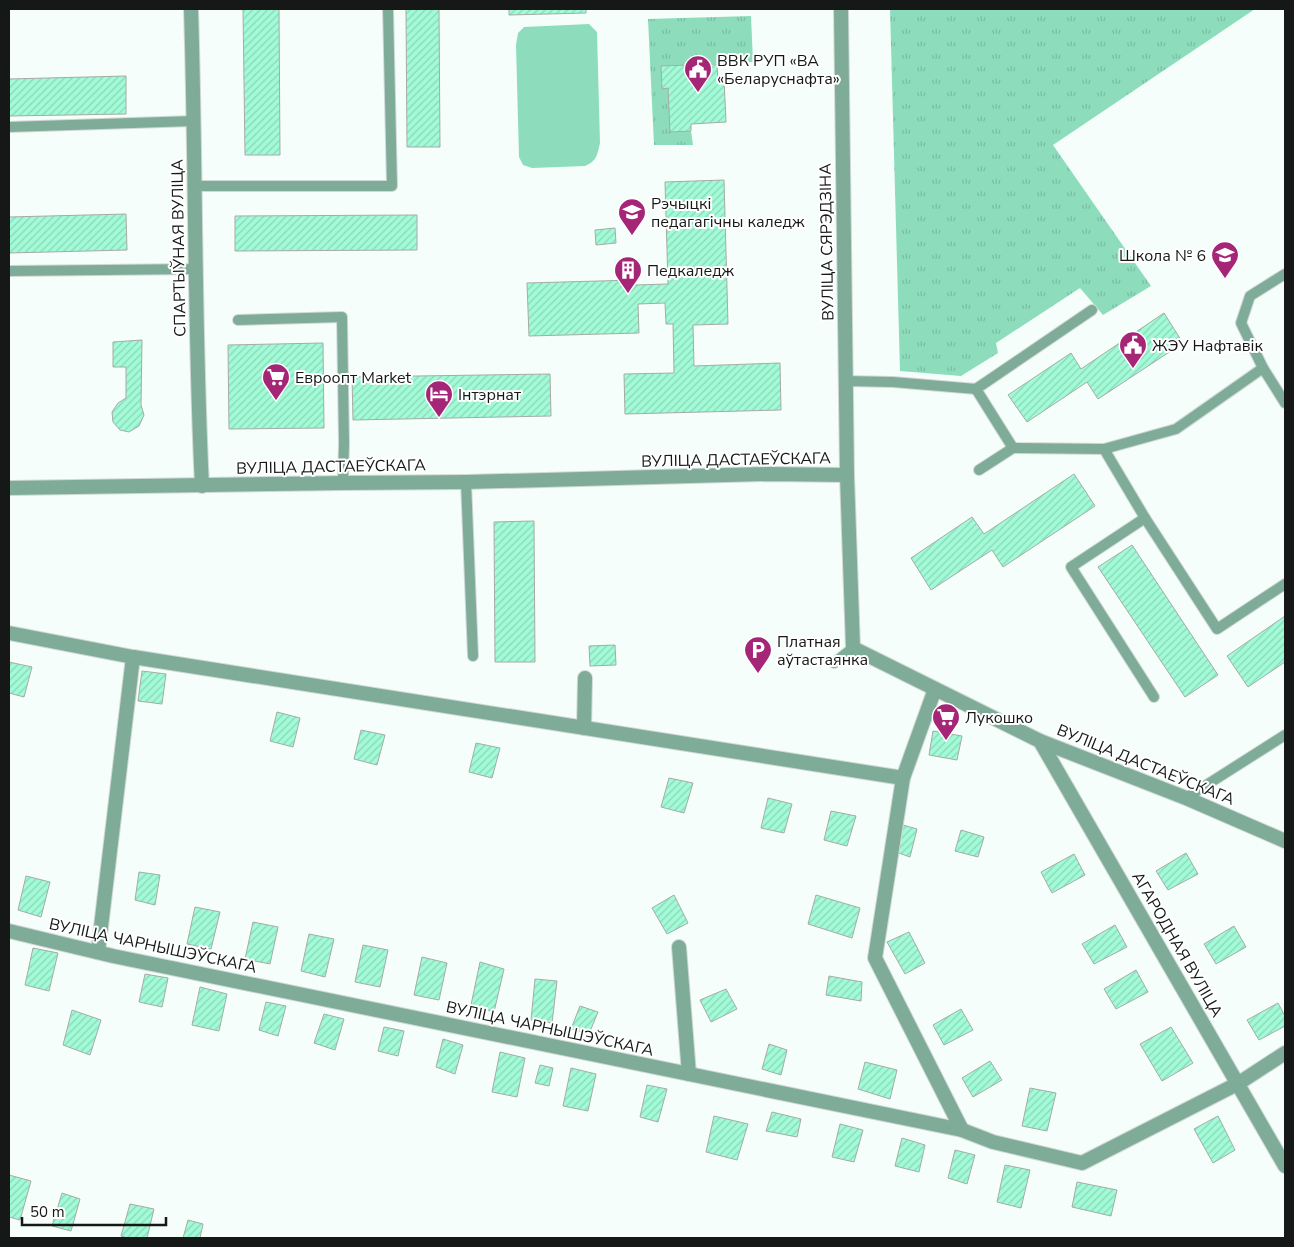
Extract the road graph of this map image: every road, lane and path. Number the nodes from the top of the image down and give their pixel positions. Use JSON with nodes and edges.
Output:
{"nodes":[{"id":1,"x":191,"y":9,"type":"edge"},
{"id":2,"x":388,"y":9,"type":"edge"},
{"id":3,"x":841,"y":9,"type":"edge"},
{"id":4,"x":194,"y":121,"type":"junction"},
{"id":5,"x":9,"y":127,"type":"edge"},
{"id":6,"x":194,"y":186,"type":"junction"},
{"id":7,"x":195,"y":269,"type":"junction"},
{"id":8,"x":9,"y":271,"type":"edge"},
{"id":9,"x":1285,"y":274,"type":"edge"},
{"id":10,"x":1092,"y":310,"type":"dead end"},
{"id":11,"x":238,"y":320,"type":"dead end"},
{"id":12,"x":1263,"y":368,"type":"junction"},
{"id":13,"x":845,"y":381,"type":"junction"},
{"id":14,"x":976,"y":389,"type":"junction"},
{"id":15,"x":1285,"y":403,"type":"edge"},
{"id":16,"x":1014,"y":448,"type":"junction"},
{"id":17,"x":1104,"y":449,"type":"junction"},
{"id":18,"x":979,"y":470,"type":"dead end"},
{"id":19,"x":847,"y":475,"type":"junction"},
{"id":20,"x":342,"y":482,"type":"junction"},
{"id":21,"x":466,"y":482,"type":"junction"},
{"id":22,"x":202,"y":486,"type":"junction"},
{"id":23,"x":9,"y":488,"type":"edge"},
{"id":24,"x":1145,"y":518,"type":"junction"},
{"id":25,"x":1285,"y":584,"type":"edge"},
{"id":26,"x":9,"y":633,"type":"edge"},
{"id":27,"x":853,"y":648,"type":"junction"},
{"id":28,"x":473,"y":656,"type":"dead end"},
{"id":29,"x":133,"y":657,"type":"junction"},
{"id":30,"x":834,"y":663,"type":"dead end"},
{"id":31,"x":585,"y":678,"type":"dead end"},
{"id":32,"x":935,"y":688,"type":"junction"},
{"id":33,"x":1154,"y":697,"type":"dead end"},
{"id":34,"x":584,"y":728,"type":"junction"},
{"id":35,"x":1285,"y":735,"type":"edge"},
{"id":36,"x":1040,"y":741,"type":"junction"},
{"id":37,"x":903,"y":778,"type":"junction"},
{"id":38,"x":1186,"y":798,"type":"junction"},
{"id":39,"x":1285,"y":840,"type":"edge"},
{"id":40,"x":9,"y":931,"type":"edge"},
{"id":41,"x":679,"y":947,"type":"dead end"},
{"id":42,"x":98,"y":952,"type":"junction"},
{"id":43,"x":1285,"y":1053,"type":"edge"},
{"id":44,"x":689,"y":1074,"type":"junction"},
{"id":45,"x":1239,"y":1083,"type":"junction"},
{"id":46,"x":962,"y":1130,"type":"junction"},
{"id":47,"x":1285,"y":1166,"type":"edge"}],
"edges":[{"from":1,"to":4,"type":"street","name":"СПАРТЫЎНАЯ ВУЛІЦА"},
{"from":2,"to":6,"type":"lane"},
{"from":3,"to":13,"type":"street","name":"ВУЛІЦА СЯРЭДЗІНА"},
{"from":4,"to":5,"type":"lane"},
{"from":4,"to":6,"type":"street","name":"СПАРТЫЎНАЯ ВУЛІЦА"},
{"from":6,"to":7,"type":"street","name":"СПАРТЫЎНАЯ ВУЛІЦА"},
{"from":7,"to":8,"type":"lane"},
{"from":7,"to":22,"type":"street","name":"СПАРТЫЎНАЯ ВУЛІЦА"},
{"from":9,"to":12,"type":"lane"},
{"from":10,"to":14,"type":"lane"},
{"from":11,"to":20,"type":"lane"},
{"from":12,"to":15,"type":"lane"},
{"from":12,"to":17,"type":"lane"},
{"from":13,"to":14,"type":"lane"},
{"from":13,"to":19,"type":"street","name":"ВУЛІЦА СЯРЭДЗІНА"},
{"from":14,"to":16,"type":"lane"},
{"from":16,"to":17,"type":"lane"},
{"from":16,"to":18,"type":"lane"},
{"from":17,"to":24,"type":"lane"},
{"from":19,"to":21,"type":"street","name":"ВУЛІЦА ДАСТАЕЎСКАГА"},
{"from":19,"to":27,"type":"street","name":"ВУЛІЦА ДАСТАЕЎСКАГА"},
{"from":20,"to":21,"type":"street","name":"ВУЛІЦА ДАСТАЕЎСКАГА"},
{"from":20,"to":22,"type":"street","name":"ВУЛІЦА ДАСТАЕЎСКАГА"},
{"from":21,"to":28,"type":"lane"},
{"from":22,"to":23,"type":"street","name":"ВУЛІЦА ДАСТАЕЎСКАГА"},
{"from":24,"to":25,"type":"lane"},
{"from":24,"to":33,"type":"lane"},
{"from":26,"to":29,"type":"street"},
{"from":27,"to":30,"type":"lane"},
{"from":27,"to":32,"type":"street","name":"ВУЛІЦА ДАСТАЕЎСКАГА"},
{"from":29,"to":34,"type":"street"},
{"from":29,"to":42,"type":"street"},
{"from":31,"to":34,"type":"street"},
{"from":32,"to":36,"type":"street","name":"ВУЛІЦА ДАСТАЕЎСКАГА"},
{"from":32,"to":37,"type":"street"},
{"from":34,"to":37,"type":"street"},
{"from":35,"to":38,"type":"lane"},
{"from":36,"to":38,"type":"street","name":"ВУЛІЦА ДАСТАЕЎСКАГА"},
{"from":36,"to":45,"type":"street","name":"АГАРОДНАЯ ВУЛІЦА"},
{"from":37,"to":46,"type":"street"},
{"from":38,"to":39,"type":"street","name":"ВУЛІЦА ДАСТАЕЎСКАГА"},
{"from":40,"to":42,"type":"street","name":"ВУЛІЦА ЧАРНЫШЭЎСКАГА"},
{"from":41,"to":44,"type":"street"},
{"from":42,"to":44,"type":"street","name":"ВУЛІЦА ЧАРНЫШЭЎСКАГА"},
{"from":43,"to":45,"type":"street"},
{"from":44,"to":46,"type":"street","name":"ВУЛІЦА ЧАРНЫШЭЎСКАГА"},
{"from":45,"to":46,"type":"street","name":"ВУЛІЦА ЧАРНЫШЭЎСКАГА"},
{"from":45,"to":47,"type":"street","name":"АГАРОДНАЯ ВУЛІЦА"}]}
